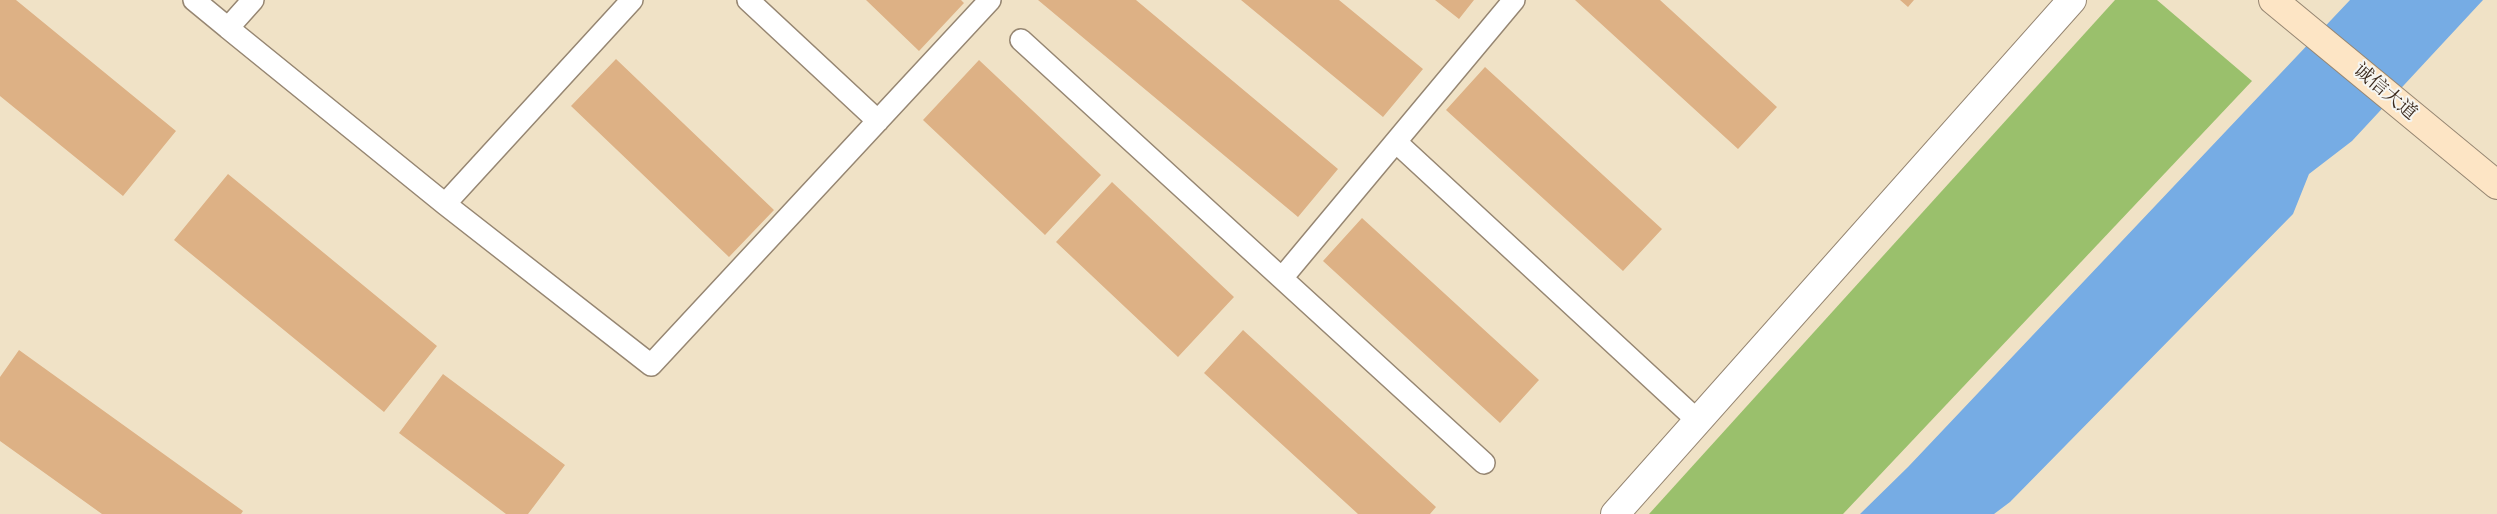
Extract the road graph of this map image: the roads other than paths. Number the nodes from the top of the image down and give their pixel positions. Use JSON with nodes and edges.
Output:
{"nodes":[{"id":1,"x":194,"y":0,"type":"edge"},
{"id":2,"x":253,"y":0,"type":"edge"},
{"id":3,"x":632,"y":0,"type":"edge"},
{"id":4,"x":748,"y":0,"type":"edge"},
{"id":5,"x":990,"y":0,"type":"edge"},
{"id":6,"x":1514,"y":0,"type":"edge"},
{"id":7,"x":2072,"y":0,"type":"edge"},
{"id":8,"x":2273,"y":0,"type":"edge"},
{"id":9,"x":228,"y":28,"type":"junction"},
{"id":10,"x":1021,"y":40,"type":"dead end"},
{"id":11,"x":878,"y":120,"type":"junction"},
{"id":12,"x":1396,"y":142,"type":"junction"},
{"id":13,"x":2496,"y":184,"type":"edge"},
{"id":14,"x":445,"y":204,"type":"junction"},
{"id":15,"x":1282,"y":278,"type":"junction"},
{"id":16,"x":1698,"y":421,"type":"junction"},
{"id":17,"x":1484,"y":463,"type":"dead end"},
{"id":18,"x":1615,"y":514,"type":"edge"}],
"edges":[{"from":1,"to":9,"type":"lane"},
{"from":2,"to":9,"type":"lane"},
{"from":3,"to":14,"type":"lane"},
{"from":4,"to":11,"type":"lane"},
{"from":5,"to":11,"type":"lane"},
{"from":6,"to":12,"type":"lane"},
{"from":7,"to":16,"type":"street"},
{"from":8,"to":13,"type":"main road","name":"诚信大道"},
{"from":9,"to":14,"type":"lane"},
{"from":10,"to":15,"type":"lane"},
{"from":11,"to":14,"type":"lane"},
{"from":12,"to":15,"type":"lane"},
{"from":12,"to":16,"type":"lane"},
{"from":15,"to":17,"type":"lane"},
{"from":16,"to":18,"type":"street"}]}
